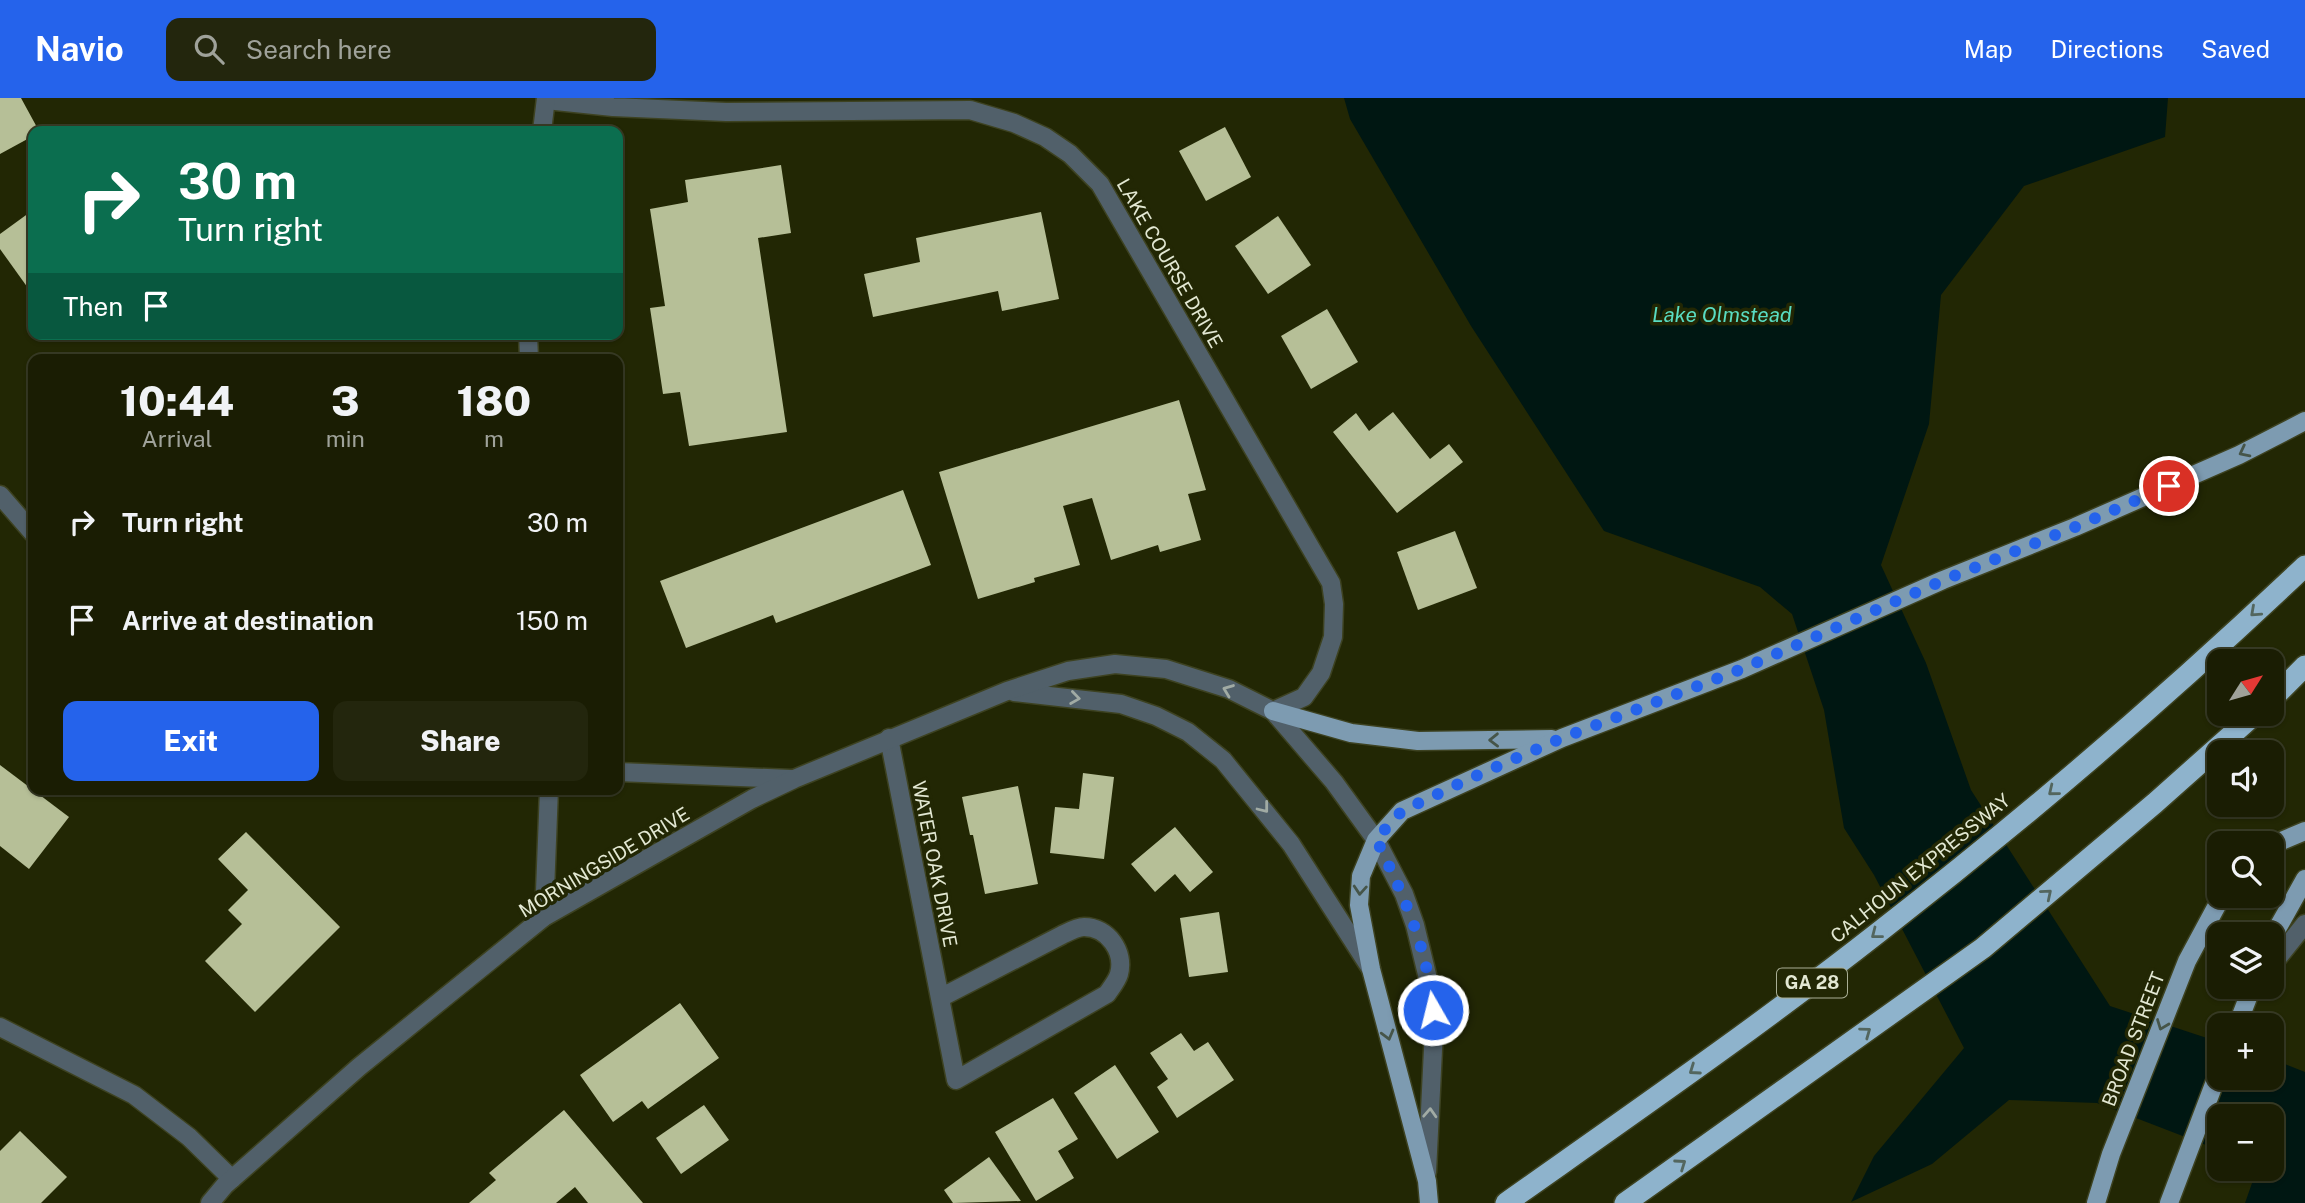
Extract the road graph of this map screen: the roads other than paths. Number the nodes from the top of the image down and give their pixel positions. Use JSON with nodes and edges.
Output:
{"nodes":[{"id":1,"x":546,"y":99,"type":"edge"},
{"id":2,"x":970,"y":104,"type":"edge"},
{"id":3,"x":543,"y":126,"type":"edge"},
{"id":4,"x":2305,"y":421,"type":"edge"},
{"id":5,"x":0,"y":495,"type":"edge"},
{"id":6,"x":28,"y":527,"type":"edge"},
{"id":7,"x":2305,"y":566,"type":"edge"},
{"id":8,"x":2305,"y":666,"type":"edge"},
{"id":9,"x":2284,"y":687,"type":"edge"},
{"id":10,"x":1007,"y":691,"type":"junction"},
{"id":11,"x":1273,"y":711,"type":"junction"},
{"id":12,"x":2242,"y":726,"type":"edge"},
{"id":13,"x":890,"y":738,"type":"junction"},
{"id":14,"x":1562,"y":738,"type":"junction"},
{"id":15,"x":623,"y":772,"type":"edge"},
{"id":16,"x":794,"y":779,"type":"junction"},
{"id":17,"x":549,"y":795,"type":"edge"},
{"id":18,"x":2305,"y":831,"type":"edge"},
{"id":19,"x":1376,"y":839,"type":"junction"},
{"id":20,"x":2284,"y":840,"type":"edge"},
{"id":21,"x":2305,"y":878,"type":"edge"},
{"id":22,"x":2215,"y":908,"type":"edge"},
{"id":23,"x":544,"y":917,"type":"junction"},
{"id":24,"x":2281,"y":922,"type":"edge"},
{"id":25,"x":2305,"y":924,"type":"edge"},
{"id":26,"x":2284,"y":950,"type":"edge"},
{"id":27,"x":1371,"y":969,"type":"junction"},
{"id":28,"x":940,"y":998,"type":"junction"},
{"id":29,"x":0,"y":1027,"type":"edge"},
{"id":30,"x":2212,"y":1090,"type":"edge"},
{"id":31,"x":232,"y":1179,"type":"junction"},
{"id":32,"x":1427,"y":1181,"type":"junction"},
{"id":33,"x":210,"y":1203,"type":"edge"},
{"id":34,"x":1429,"y":1203,"type":"edge"},
{"id":35,"x":1506,"y":1203,"type":"edge"},
{"id":36,"x":1625,"y":1203,"type":"edge"},
{"id":37,"x":2096,"y":1203,"type":"edge"},
{"id":38,"x":2169,"y":1203,"type":"edge"}],
"edges":[{"from":1,"to":2,"type":"street","name":"LAKE COURSE DRIVE"},
{"from":1,"to":3,"type":"street"},
{"from":2,"to":11,"type":"street","name":"LAKE COURSE DRIVE"},
{"from":4,"to":14,"type":"main road","one_way":true},
{"from":5,"to":6,"type":"street"},
{"from":7,"to":35,"type":"highway","name":"CALHOUN EXPRESSWAY","number":"GA 28","one_way":true},
{"from":8,"to":9,"type":"highway"},
{"from":11,"to":10,"type":"street","name":"MORNINGSIDE DRIVE","one_way":true},
{"from":10,"to":13,"type":"street","name":"MORNINGSIDE DRIVE"},
{"from":10,"to":27,"type":"street","name":"MORNINGSIDE DRIVE","one_way":true},
{"from":14,"to":11,"type":"main road","one_way":true},
{"from":11,"to":19,"type":"street","name":"MORNINGSIDE DRIVE"},
{"from":36,"to":12,"type":"highway","one_way":true},
{"from":13,"to":16,"type":"street","name":"MORNINGSIDE DRIVE"},
{"from":13,"to":28,"type":"street","name":"WATER OAK DRIVE"},
{"from":14,"to":19,"type":"main road"},
{"from":15,"to":16,"type":"street"},
{"from":16,"to":23,"type":"street","name":"MORNINGSIDE DRIVE"},
{"from":17,"to":23,"type":"street"},
{"from":18,"to":20,"type":"main road"},
{"from":19,"to":27,"type":"main road","one_way":true},
{"from":32,"to":19,"type":"street","one_way":true},
{"from":21,"to":24,"type":"main road"},
{"from":22,"to":37,"type":"main road","name":"BROAD STREET","one_way":true},
{"from":23,"to":31,"type":"street","name":"MORNINGSIDE DRIVE"},
{"from":25,"to":26,"type":"street"},
{"from":27,"to":32,"type":"main road","one_way":true},
{"from":28,"to":28,"type":"street","name":"WATER OAK DRIVE"},
{"from":29,"to":31,"type":"street"},
{"from":30,"to":38,"type":"main road"},
{"from":31,"to":33,"type":"street","name":"MORNINGSIDE DRIVE"},
{"from":32,"to":34,"type":"main road"}]}
